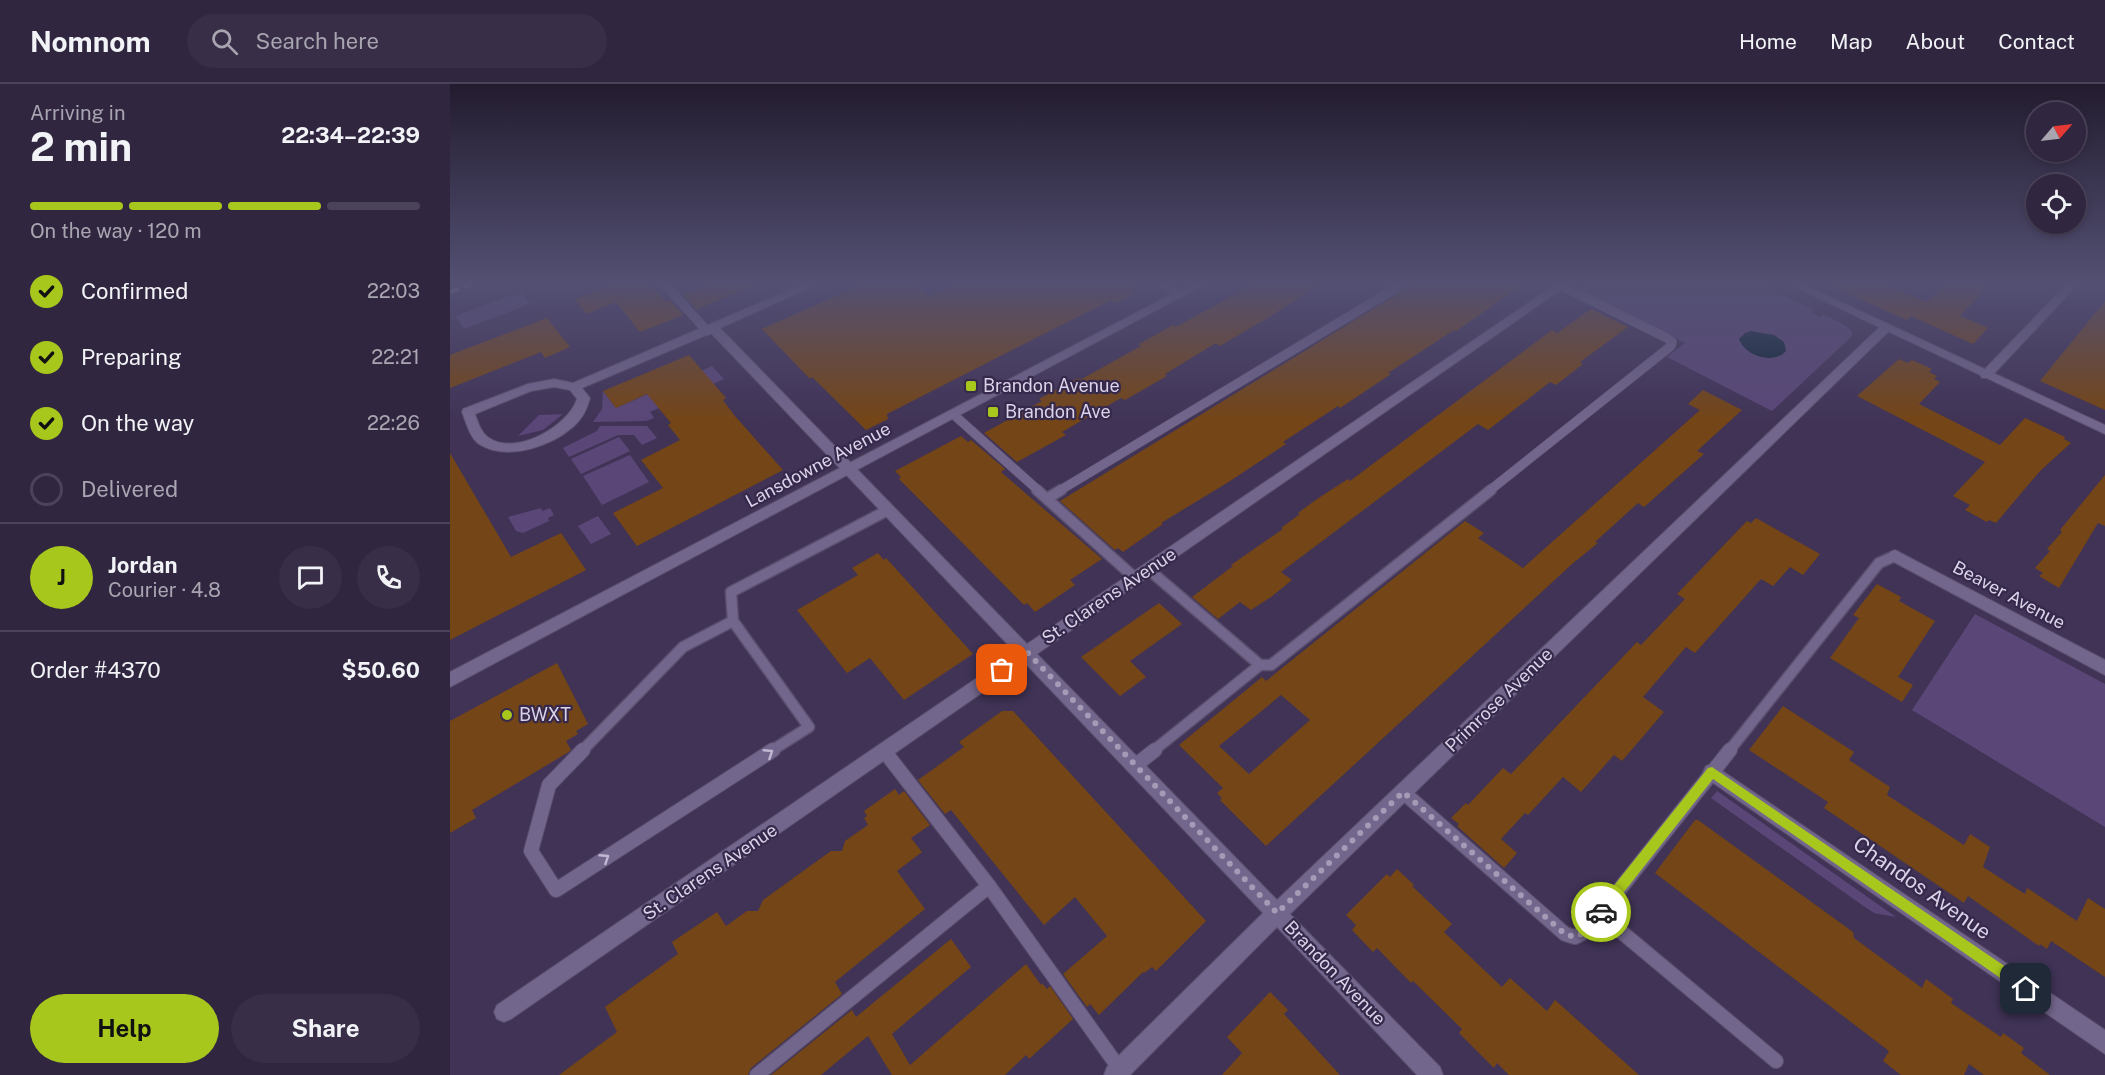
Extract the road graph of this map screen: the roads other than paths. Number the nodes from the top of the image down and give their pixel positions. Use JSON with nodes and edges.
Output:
{"nodes":[{"id":1,"x":1116,"y":328,"type":"edge"},
{"id":2,"x":1329,"y":328,"type":"edge"},
{"id":3,"x":1500,"y":328,"type":"edge"},
{"id":4,"x":1649,"y":328,"type":"edge"},
{"id":5,"x":1886,"y":328,"type":"joint"},
{"id":6,"x":2031,"y":328,"type":"edge"},
{"id":7,"x":710,"y":329,"type":"joint"},
{"id":8,"x":1986,"y":375,"type":"junction"},
{"id":9,"x":574,"y":387,"type":"junction"},
{"id":10,"x":953,"y":414,"type":"junction"},
{"id":11,"x":2105,"y":430,"type":"edge"},
{"id":12,"x":849,"y":470,"type":"junction"},
{"id":13,"x":1048,"y":498,"type":"junction"},
{"id":14,"x":888,"y":510,"type":"junction"},
{"id":15,"x":1895,"y":556,"type":"joint"},
{"id":16,"x":1148,"y":569,"type":"junction"},
{"id":17,"x":1135,"y":578,"type":"junction"},
{"id":18,"x":732,"y":621,"type":"junction"},
{"id":19,"x":1027,"y":652,"type":"junction"},
{"id":20,"x":1260,"y":665,"type":"junction"},
{"id":21,"x":2105,"y":668,"type":"edge"},
{"id":22,"x":450,"y":680,"type":"edge"},
{"id":23,"x":885,"y":752,"type":"junction"},
{"id":24,"x":1136,"y":765,"type":"junction"},
{"id":25,"x":1712,"y":772,"type":"junction"},
{"id":26,"x":1403,"y":792,"type":"junction"},
{"id":27,"x":989,"y":886,"type":"junction"},
{"id":28,"x":1277,"y":913,"type":"junction"},
{"id":29,"x":1600,"y":914,"type":"junction"},
{"id":30,"x":504,"y":1012,"type":"dead end"},
{"id":31,"x":2105,"y":1043,"type":"edge"},
{"id":32,"x":1776,"y":1061,"type":"dead end"},
{"id":33,"x":1120,"y":1073,"type":"edge"},
{"id":34,"x":757,"y":1075,"type":"edge"},
{"id":35,"x":1432,"y":1075,"type":"edge"}],
"edges":[{"from":1,"to":10,"type":"street","name":"Lansdowne Avenue"},
{"from":2,"to":13,"type":"lane"},
{"from":3,"to":16,"type":"street","name":"St. Clarens Avenue"},
{"from":4,"to":20,"type":"lane"},
{"from":5,"to":8,"type":"street"},
{"from":5,"to":26,"type":"street","name":"Primrose Avenue"},
{"from":6,"to":8,"type":"street"},
{"from":7,"to":9,"type":"street"},
{"from":7,"to":12,"type":"street","name":"Brandon Avenue"},
{"from":8,"to":11,"type":"street"},
{"from":9,"to":9,"type":"street"},
{"from":10,"to":12,"type":"street","name":"Lansdowne Avenue"},
{"from":10,"to":13,"type":"lane"},
{"from":12,"to":14,"type":"street","name":"Brandon Avenue"},
{"from":12,"to":22,"type":"street","name":"Lansdowne Avenue"},
{"from":13,"to":17,"type":"lane"},
{"from":14,"to":18,"type":"lane"},
{"from":14,"to":19,"type":"street","name":"Brandon Avenue"},
{"from":15,"to":21,"type":"street","name":"Beaver Avenue"},
{"from":15,"to":25,"type":"lane"},
{"from":16,"to":17,"type":"street","name":"St. Clarens Avenue"},
{"from":16,"to":20,"type":"lane"},
{"from":17,"to":19,"type":"street","name":"St. Clarens Avenue"},
{"from":18,"to":18,"type":"lane","one_way":true},
{"from":19,"to":23,"type":"street","name":"St. Clarens Avenue"},
{"from":19,"to":24,"type":"street","name":"Brandon Avenue"},
{"from":20,"to":24,"type":"lane"},
{"from":23,"to":27,"type":"lane"},
{"from":23,"to":30,"type":"street","name":"St. Clarens Avenue"},
{"from":24,"to":28,"type":"street","name":"Brandon Avenue"},
{"from":25,"to":29,"type":"lane"},
{"from":25,"to":31,"type":"street","name":"Chandos Avenue"},
{"from":26,"to":28,"type":"street","name":"Primrose Avenue"},
{"from":26,"to":29,"type":"lane"},
{"from":27,"to":33,"type":"lane"},
{"from":27,"to":34,"type":"lane"},
{"from":28,"to":33,"type":"street","name":"Primrose Avenue"},
{"from":28,"to":35,"type":"street","name":"Brandon Avenue"},
{"from":29,"to":32,"type":"lane"}]}
